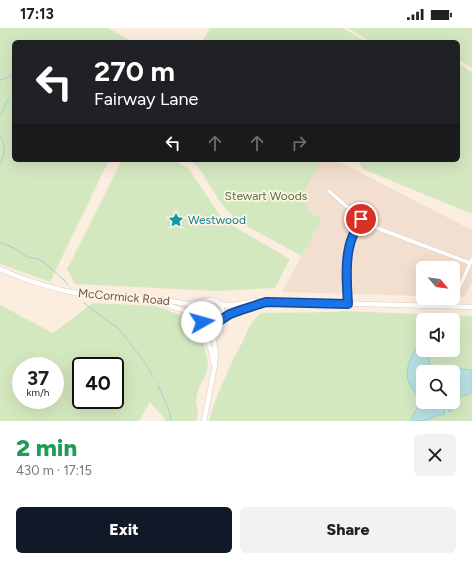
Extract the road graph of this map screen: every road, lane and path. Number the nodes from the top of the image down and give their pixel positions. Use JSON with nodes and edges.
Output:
{"nodes":[{"id":1,"x":329,"y":191,"type":"dead end"},
{"id":2,"x":361,"y":219,"type":"junction"},
{"id":3,"x":471,"y":261,"type":"edge"},
{"id":4,"x":0,"y":271,"type":"edge"},
{"id":5,"x":153,"y":300,"type":"junction"},
{"id":6,"x":204,"y":301,"type":"junction"},
{"id":7,"x":266,"y":302,"type":"junction"},
{"id":8,"x":220,"y":304,"type":"junction"},
{"id":9,"x":348,"y":304,"type":"junction"},
{"id":10,"x":452,"y":306,"type":"junction"},
{"id":11,"x":472,"y":307,"type":"edge"},
{"id":12,"x":201,"y":320,"type":"junction"},
{"id":13,"x":220,"y":320,"type":"junction"},
{"id":14,"x":216,"y":323,"type":"junction"},
{"id":15,"x":212,"y":380,"type":"junction"},
{"id":16,"x":204,"y":421,"type":"edge"}],
"edges":[{"from":1,"to":2,"type":"street"},
{"from":2,"to":3,"type":"street"},
{"from":2,"to":9,"type":"street"},
{"from":3,"to":10,"type":"street"},
{"from":4,"to":5,"type":"street","name":"McCormick Road"},
{"from":5,"to":6,"type":"street","name":"McCormick Road"},
{"from":5,"to":12,"type":"street"},
{"from":6,"to":8,"type":"street"},
{"from":6,"to":12,"type":"street"},
{"from":7,"to":8,"type":"street"},
{"from":7,"to":9,"type":"street"},
{"from":7,"to":13,"type":"street"},
{"from":8,"to":13,"type":"street"},
{"from":9,"to":10,"type":"street"},
{"from":10,"to":11,"type":"street"},
{"from":12,"to":14,"type":"street"},
{"from":12,"to":15,"type":"street"},
{"from":13,"to":14,"type":"street"},
{"from":14,"to":15,"type":"street"},
{"from":15,"to":16,"type":"street"}]}
